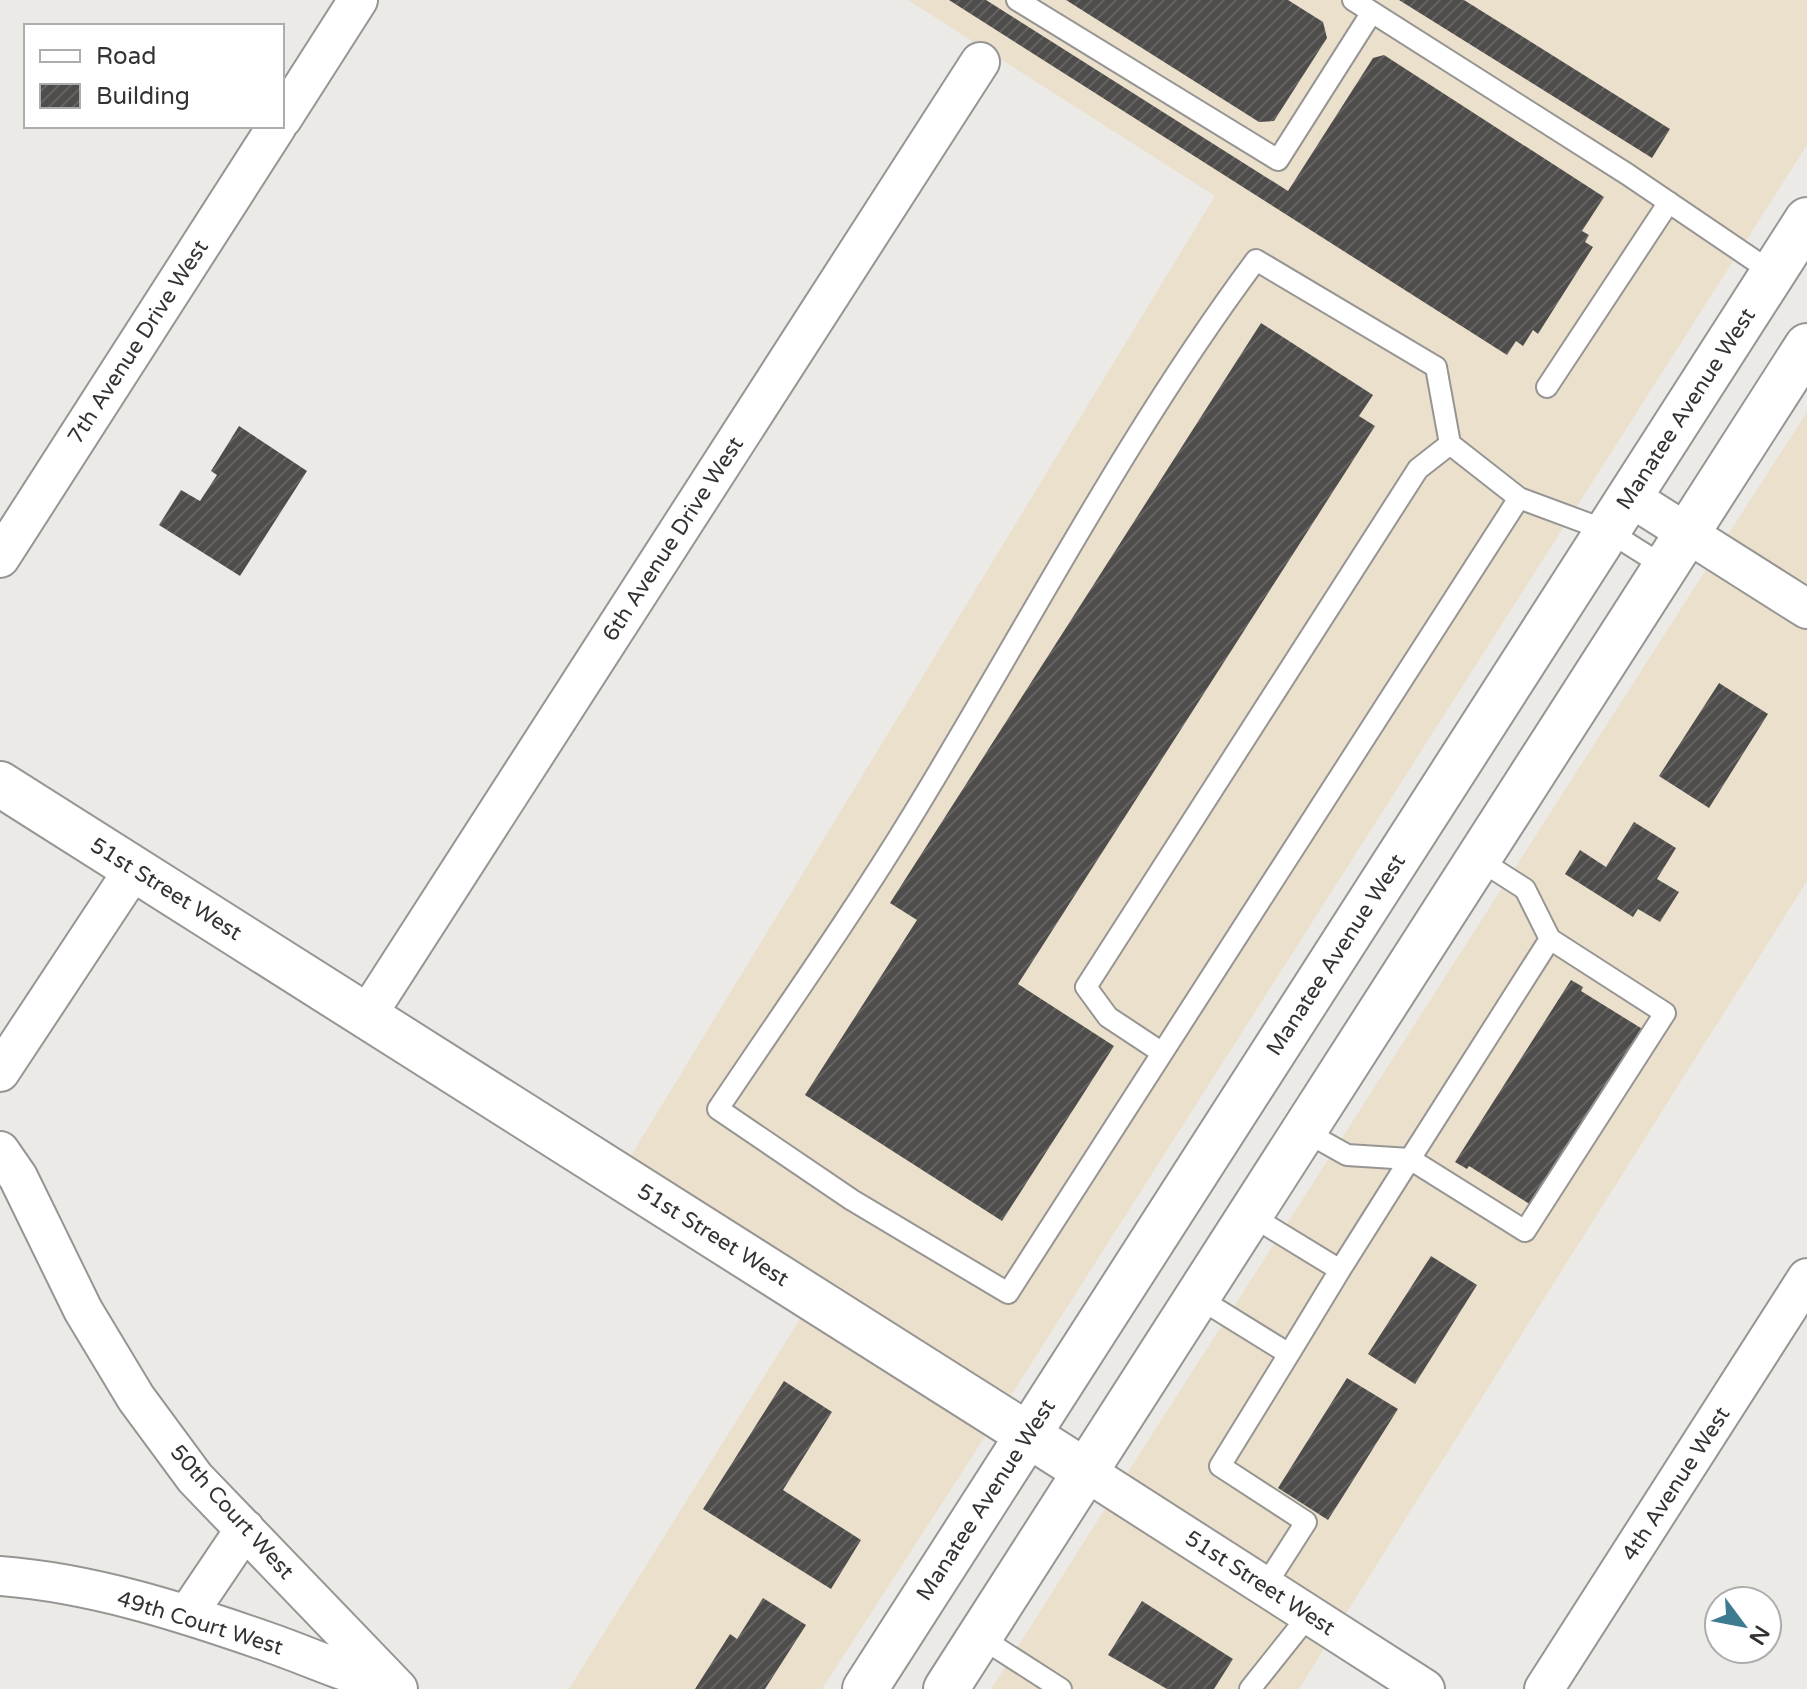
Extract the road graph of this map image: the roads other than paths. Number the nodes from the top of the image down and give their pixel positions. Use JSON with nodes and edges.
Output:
{"nodes":[{"id":1,"x":358,"y":0,"type":"edge"},
{"id":2,"x":1017,"y":0,"type":"edge"},
{"id":3,"x":1353,"y":0,"type":"edge"},
{"id":4,"x":1372,"y":12,"type":"junction"},
{"id":5,"x":980,"y":62,"type":"dead end"},
{"id":6,"x":284,"y":116,"type":"edge"},
{"id":7,"x":276,"y":128,"type":"edge"},
{"id":8,"x":1669,"y":202,"type":"junction"},
{"id":9,"x":1807,"y":220,"type":"edge"},
{"id":10,"x":1773,"y":273,"type":"junction"},
{"id":11,"x":1807,"y":346,"type":"edge"},
{"id":12,"x":1547,"y":387,"type":"dead end"},
{"id":13,"x":1450,"y":444,"type":"junction"},
{"id":14,"x":1519,"y":498,"type":"junction"},
{"id":15,"x":1619,"y":514,"type":"junction"},
{"id":16,"x":1676,"y":550,"type":"junction"},
{"id":17,"x":0,"y":558,"type":"edge"},
{"id":18,"x":1807,"y":609,"type":"edge"},
{"id":19,"x":0,"y":784,"type":"edge"},
{"id":20,"x":1478,"y":859,"type":"junction"},
{"id":21,"x":134,"y":869,"type":"junction"},
{"id":22,"x":1550,"y":939,"type":"junction"},
{"id":23,"x":367,"y":1015,"type":"junction"},
{"id":24,"x":1161,"y":1052,"type":"junction"},
{"id":25,"x":0,"y":1072,"type":"edge"},
{"id":26,"x":1304,"y":1131,"type":"junction"},
{"id":27,"x":0,"y":1151,"type":"edge"},
{"id":28,"x":1410,"y":1159,"type":"junction"},
{"id":29,"x":1250,"y":1215,"type":"junction"},
{"id":30,"x":1340,"y":1270,"type":"junction"},
{"id":31,"x":1807,"y":1278,"type":"edge"},
{"id":32,"x":1197,"y":1297,"type":"junction"},
{"id":33,"x":1289,"y":1354,"type":"junction"},
{"id":34,"x":1028,"y":1434,"type":"junction"},
{"id":35,"x":1085,"y":1471,"type":"junction"},
{"id":36,"x":245,"y":1529,"type":"junction"},
{"id":37,"x":0,"y":1576,"type":"edge"},
{"id":38,"x":1265,"y":1586,"type":"junction"},
{"id":39,"x":187,"y":1615,"type":"junction"},
{"id":40,"x":1309,"y":1615,"type":"junction"},
{"id":41,"x":980,"y":1637,"type":"junction"},
{"id":42,"x":397,"y":1688,"type":"edge"},
{"id":43,"x":865,"y":1689,"type":"edge"},
{"id":44,"x":946,"y":1689,"type":"edge"},
{"id":45,"x":1061,"y":1689,"type":"edge"},
{"id":46,"x":1250,"y":1689,"type":"edge"},
{"id":47,"x":1425,"y":1689,"type":"edge"},
{"id":48,"x":1544,"y":1689,"type":"edge"}],
"edges":[{"from":1,"to":6,"type":"street"},
{"from":2,"to":4,"type":"lane"},
{"from":3,"to":4,"type":"lane"},
{"from":4,"to":8,"type":"lane"},
{"from":5,"to":23,"type":"street","name":"6th Avenue Drive West"},
{"from":7,"to":17,"type":"street","name":"7th Avenue Drive West"},
{"from":8,"to":10,"type":"lane"},
{"from":8,"to":12,"type":"lane"},
{"from":9,"to":10,"type":"main road","name":"Manatee Avenue West"},
{"from":10,"to":15,"type":"main road","name":"Manatee Avenue West"},
{"from":11,"to":16,"type":"main road"},
{"from":13,"to":14,"type":"lane"},
{"from":13,"to":24,"type":"lane"},
{"from":13,"to":24,"type":"lane"},
{"from":14,"to":15,"type":"lane"},
{"from":14,"to":24,"type":"lane"},
{"from":15,"to":16,"type":"street"},
{"from":15,"to":34,"type":"main road","name":"Manatee Avenue West"},
{"from":16,"to":18,"type":"street"},
{"from":16,"to":20,"type":"main road"},
{"from":19,"to":21,"type":"main road","name":"51st Street West"},
{"from":20,"to":22,"type":"lane"},
{"from":20,"to":26,"type":"main road"},
{"from":21,"to":23,"type":"main road","name":"51st Street West"},
{"from":21,"to":25,"type":"street"},
{"from":22,"to":28,"type":"lane"},
{"from":22,"to":28,"type":"lane"},
{"from":23,"to":34,"type":"main road","name":"51st Street West"},
{"from":26,"to":28,"type":"lane"},
{"from":26,"to":29,"type":"main road"},
{"from":27,"to":36,"type":"street","name":"50th Court West"},
{"from":28,"to":30,"type":"lane"},
{"from":29,"to":30,"type":"lane"},
{"from":29,"to":32,"type":"main road"},
{"from":30,"to":33,"type":"lane"},
{"from":31,"to":48,"type":"street","name":"4th Avenue West"},
{"from":32,"to":33,"type":"lane"},
{"from":32,"to":35,"type":"main road"},
{"from":33,"to":38,"type":"lane"},
{"from":34,"to":35,"type":"main road","name":"51st Street West"},
{"from":34,"to":43,"type":"main road","name":"Manatee Avenue West"},
{"from":35,"to":38,"type":"street","name":"51st Street West"},
{"from":35,"to":41,"type":"main road"},
{"from":36,"to":39,"type":"street"},
{"from":36,"to":42,"type":"street","name":"50th Court West"},
{"from":37,"to":39,"type":"street","name":"49th Court West"},
{"from":38,"to":40,"type":"street","name":"51st Street West"},
{"from":39,"to":42,"type":"street","name":"49th Court West"},
{"from":40,"to":46,"type":"lane"},
{"from":40,"to":47,"type":"street","name":"51st Street West"},
{"from":41,"to":44,"type":"main road"},
{"from":41,"to":45,"type":"lane"}]}
